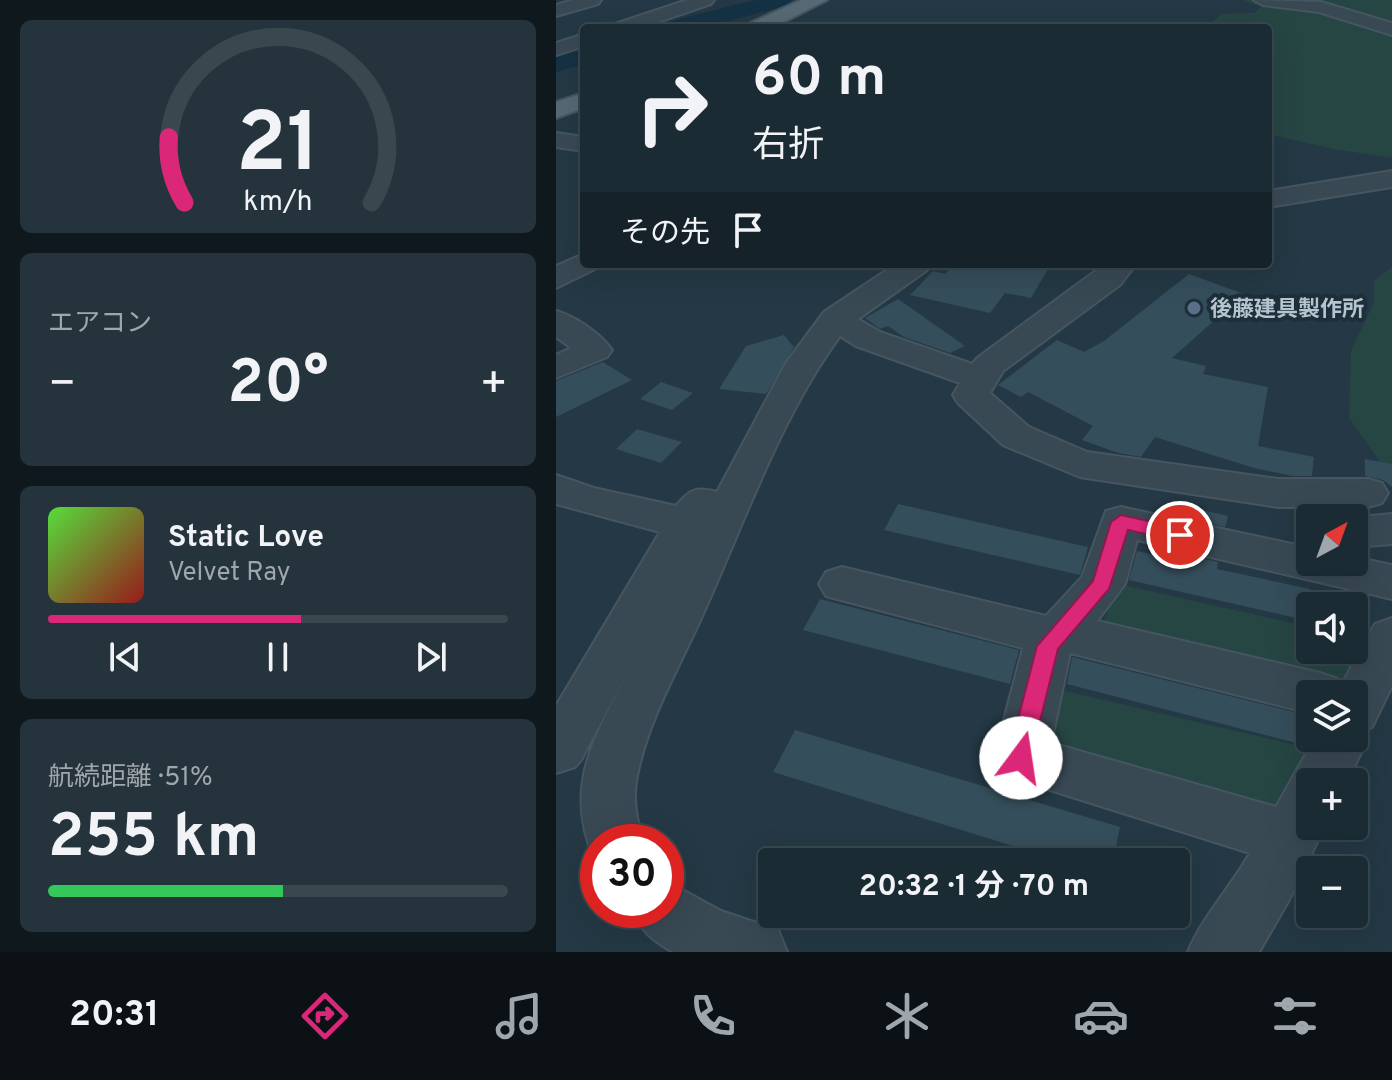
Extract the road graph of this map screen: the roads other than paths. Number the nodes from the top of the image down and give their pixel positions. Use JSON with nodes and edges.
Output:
{"nodes":[{"id":1,"x":592,"y":0,"type":"edge"},
{"id":2,"x":705,"y":0,"type":"edge"},
{"id":3,"x":817,"y":0,"type":"edge"},
{"id":4,"x":1263,"y":0,"type":"edge"},
{"id":5,"x":556,"y":11,"type":"edge"},
{"id":6,"x":634,"y":24,"type":"edge"},
{"id":7,"x":764,"y":24,"type":"edge"},
{"id":8,"x":1392,"y":29,"type":"edge"},
{"id":9,"x":580,"y":41,"type":"edge"},
{"id":10,"x":556,"y":49,"type":"edge"},
{"id":11,"x":580,"y":101,"type":"edge"},
{"id":12,"x":556,"y":110,"type":"edge"},
{"id":13,"x":556,"y":140,"type":"edge"},
{"id":14,"x":580,"y":143,"type":"edge"},
{"id":15,"x":1392,"y":179,"type":"edge"},
{"id":16,"x":1272,"y":198,"type":"edge"},
{"id":17,"x":580,"y":265,"type":"edge"},
{"id":18,"x":910,"y":268,"type":"edge"},
{"id":19,"x":1118,"y":268,"type":"edge"},
{"id":20,"x":556,"y":279,"type":"edge"},
{"id":21,"x":836,"y":319,"type":"junction"},
{"id":22,"x":556,"y":321,"type":"edge"},
{"id":23,"x":556,"y":368,"type":"edge"},
{"id":24,"x":981,"y":379,"type":"junction"},
{"id":25,"x":759,"y":446,"type":"junction"},
{"id":26,"x":556,"y":489,"type":"edge"},
{"id":27,"x":686,"y":523,"type":"junction"},
{"id":28,"x":1371,"y":549,"type":"edge"},
{"id":29,"x":842,"y":584,"type":"dead end"},
{"id":30,"x":1061,"y":631,"type":"junction"},
{"id":31,"x":1392,"y":637,"type":"edge"},
{"id":32,"x":1365,"y":680,"type":"edge"},
{"id":33,"x":1296,"y":695,"type":"edge"},
{"id":34,"x":556,"y":750,"type":"edge"},
{"id":35,"x":1296,"y":821,"type":"edge"},
{"id":36,"x":609,"y":824,"type":"edge"},
{"id":37,"x":1296,"y":825,"type":"edge"},
{"id":38,"x":684,"y":924,"type":"edge"},
{"id":39,"x":756,"y":952,"type":"edge"},
{"id":40,"x":1219,"y":952,"type":"edge"}],
"edges":[{"from":1,"to":5,"type":"street"},
{"from":2,"to":6,"type":"street"},
{"from":3,"to":7,"type":"main road"},
{"from":4,"to":8,"type":"street"},
{"from":9,"to":10,"type":"street"},
{"from":11,"to":12,"type":"main road"},
{"from":13,"to":14,"type":"street"},
{"from":15,"to":16,"type":"street"},
{"from":17,"to":20,"type":"street"},
{"from":18,"to":21,"type":"street"},
{"from":19,"to":24,"type":"street"},
{"from":21,"to":24,"type":"street"},
{"from":21,"to":25,"type":"street"},
{"from":22,"to":23,"type":"street"},
{"from":24,"to":28,"type":"street"},
{"from":25,"to":27,"type":"street"},
{"from":25,"to":36,"type":"street"},
{"from":26,"to":27,"type":"street"},
{"from":27,"to":34,"type":"street"},
{"from":28,"to":30,"type":"street"},
{"from":29,"to":30,"type":"street"},
{"from":30,"to":33,"type":"street"},
{"from":30,"to":35,"type":"street"},
{"from":31,"to":32,"type":"street"},
{"from":37,"to":40,"type":"street"},
{"from":38,"to":39,"type":"street"}]}
